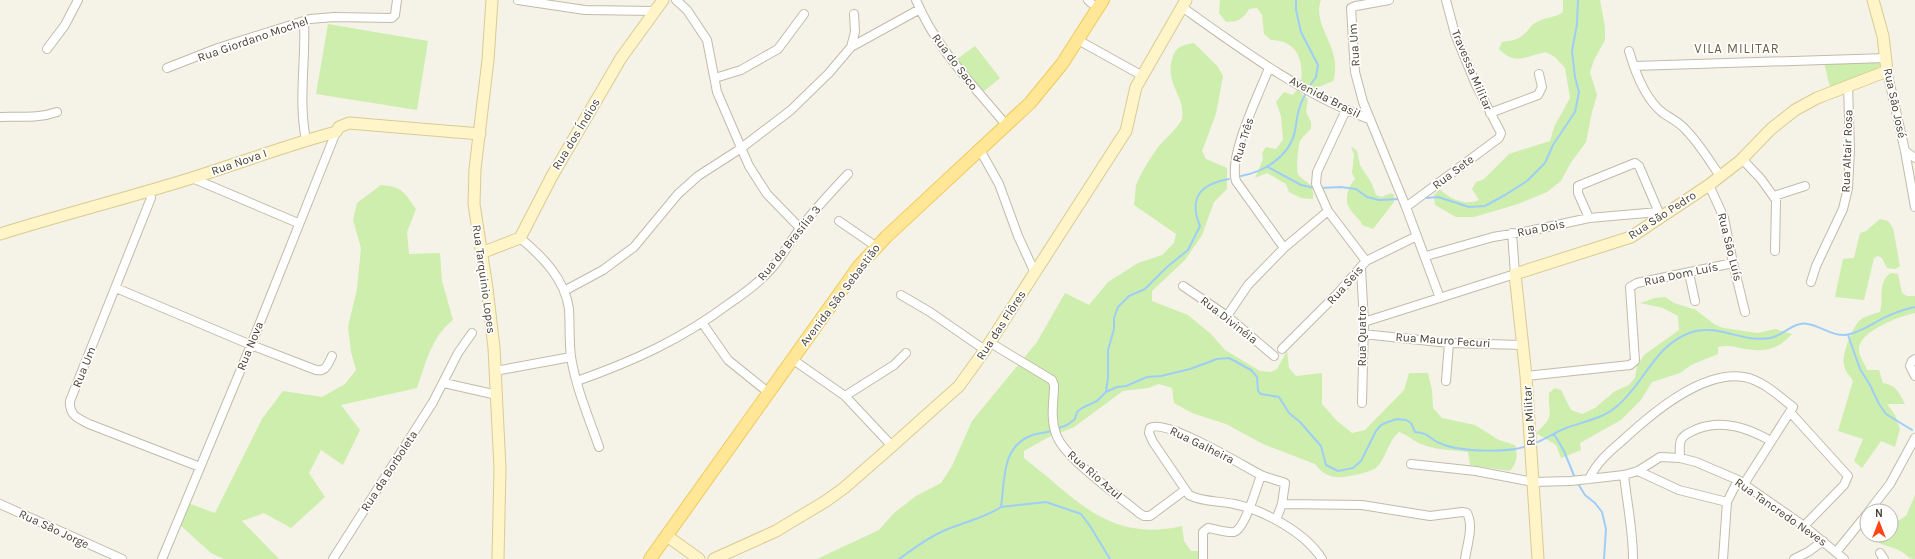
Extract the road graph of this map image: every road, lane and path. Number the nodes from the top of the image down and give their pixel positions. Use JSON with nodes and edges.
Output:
{"nodes":[{"id":1,"x":78,"y":0,"type":"edge"},
{"id":2,"x":397,"y":0,"type":"edge"},
{"id":3,"x":492,"y":0,"type":"edge"},
{"id":4,"x":518,"y":0,"type":"edge"},
{"id":5,"x":663,"y":0,"type":"edge"},
{"id":6,"x":676,"y":0,"type":"edge"},
{"id":7,"x":916,"y":0,"type":"edge"},
{"id":8,"x":1389,"y":0,"type":"edge"},
{"id":9,"x":1446,"y":0,"type":"edge"},
{"id":10,"x":1873,"y":0,"type":"edge"},
{"id":11,"x":1094,"y":1,"type":"edge"},
{"id":12,"x":1184,"y":4,"type":"edge"},
{"id":13,"x":920,"y":9,"type":"junction"},
{"id":14,"x":654,"y":11,"type":"junction"},
{"id":15,"x":804,"y":14,"type":"dead end"},
{"id":16,"x":854,"y":14,"type":"dead end"},
{"id":17,"x":304,"y":21,"type":"junction"},
{"id":18,"x":1078,"y":40,"type":"junction"},
{"id":19,"x":851,"y":47,"type":"junction"},
{"id":20,"x":47,"y":49,"type":"dead end"},
{"id":21,"x":1629,"y":51,"type":"dead end"},
{"id":22,"x":1886,"y":58,"type":"junction"},
{"id":23,"x":1634,"y":66,"type":"junction"},
{"id":24,"x":167,"y":68,"type":"dead end"},
{"id":25,"x":1268,"y":68,"type":"junction"},
{"id":26,"x":1887,"y":71,"type":"junction"},
{"id":27,"x":1539,"y":74,"type":"dead end"},
{"id":28,"x":1142,"y":75,"type":"junction"},
{"id":29,"x":715,"y":78,"type":"junction"},
{"id":30,"x":1848,"y":85,"type":"junction"},
{"id":31,"x":1346,"y":110,"type":"junction"},
{"id":32,"x":57,"y":112,"type":"dead end"},
{"id":33,"x":1490,"y":113,"type":"junction"},
{"id":34,"x":0,"y":117,"type":"edge"},
{"id":35,"x":1369,"y":119,"type":"junction"},
{"id":36,"x":1002,"y":120,"type":"junction"},
{"id":37,"x":336,"y":132,"type":"junction"},
{"id":38,"x":480,"y":134,"type":"junction"},
{"id":39,"x":1499,"y":138,"type":"joint"},
{"id":40,"x":306,"y":140,"type":"junction"},
{"id":41,"x":740,"y":149,"type":"junction"},
{"id":42,"x":980,"y":150,"type":"junction"},
{"id":43,"x":1906,"y":151,"type":"junction"},
{"id":44,"x":1742,"y":158,"type":"junction"},
{"id":45,"x":1915,"y":158,"type":"edge"},
{"id":46,"x":848,"y":174,"type":"dead end"},
{"id":47,"x":1720,"y":176,"type":"junction"},
{"id":48,"x":192,"y":178,"type":"junction"},
{"id":49,"x":1709,"y":185,"type":"junction"},
{"id":50,"x":1805,"y":186,"type":"dead end"},
{"id":51,"x":149,"y":190,"type":"junction"},
{"id":52,"x":1774,"y":196,"type":"junction"},
{"id":53,"x":1406,"y":207,"type":"junction"},
{"id":54,"x":1915,"y":207,"type":"edge"},
{"id":55,"x":1328,"y":211,"type":"junction"},
{"id":56,"x":1659,"y":214,"type":"junction"},
{"id":57,"x":1589,"y":218,"type":"junction"},
{"id":58,"x":839,"y":221,"type":"dead end"},
{"id":59,"x":298,"y":223,"type":"junction"},
{"id":60,"x":800,"y":228,"type":"junction"},
{"id":61,"x":1512,"y":233,"type":"junction"},
{"id":62,"x":0,"y":234,"type":"edge"},
{"id":63,"x":1417,"y":236,"type":"junction"},
{"id":64,"x":520,"y":238,"type":"junction"},
{"id":65,"x":870,"y":243,"type":"junction"},
{"id":66,"x":1284,"y":248,"type":"junction"},
{"id":67,"x":1775,"y":251,"type":"dead end"},
{"id":68,"x":481,"y":253,"type":"junction"},
{"id":69,"x":1426,"y":256,"type":"junction"},
{"id":70,"x":1366,"y":261,"type":"junction"},
{"id":71,"x":1733,"y":262,"type":"junction"},
{"id":72,"x":1360,"y":268,"type":"junction"},
{"id":73,"x":1035,"y":273,"type":"junction"},
{"id":74,"x":1689,"y":273,"type":"junction"},
{"id":75,"x":1515,"y":274,"type":"junction"},
{"id":76,"x":1811,"y":282,"type":"dead end"},
{"id":77,"x":1183,"y":286,"type":"dead end"},
{"id":78,"x":116,"y":288,"type":"junction"},
{"id":79,"x":564,"y":290,"type":"junction"},
{"id":80,"x":901,"y":295,"type":"dead end"},
{"id":81,"x":1440,"y":298,"type":"junction"},
{"id":82,"x":1695,"y":301,"type":"dead end"},
{"id":83,"x":1745,"y":312,"type":"dead end"},
{"id":84,"x":1227,"y":316,"type":"junction"},
{"id":85,"x":1364,"y":322,"type":"junction"},
{"id":86,"x":703,"y":324,"type":"junction"},
{"id":87,"x":472,"y":333,"type":"dead end"},
{"id":88,"x":1364,"y":334,"type":"junction"},
{"id":89,"x":1449,"y":343,"type":"junction"},
{"id":90,"x":251,"y":345,"type":"junction"},
{"id":91,"x":1523,"y":345,"type":"junction"},
{"id":92,"x":987,"y":346,"type":"junction"},
{"id":93,"x":1282,"y":348,"type":"dead end"},
{"id":94,"x":906,"y":354,"type":"dead end"},
{"id":95,"x":332,"y":356,"type":"dead end"},
{"id":96,"x":1274,"y":356,"type":"dead end"},
{"id":97,"x":571,"y":357,"type":"junction"},
{"id":98,"x":792,"y":359,"type":"junction"},
{"id":99,"x":1915,"y":359,"type":"edge"},
{"id":100,"x":496,"y":371,"type":"junction"},
{"id":101,"x":1526,"y":376,"type":"junction"},
{"id":102,"x":1915,"y":376,"type":"edge"},
{"id":103,"x":577,"y":381,"type":"junction"},
{"id":104,"x":1446,"y":382,"type":"dead end"},
{"id":105,"x":444,"y":383,"type":"junction"},
{"id":106,"x":764,"y":389,"type":"junction"},
{"id":107,"x":497,"y":396,"type":"junction"},
{"id":108,"x":845,"y":396,"type":"junction"},
{"id":109,"x":1362,"y":403,"type":"dead end"},
{"id":110,"x":1792,"y":410,"type":"junction"},
{"id":111,"x":1915,"y":438,"type":"edge"},
{"id":112,"x":1771,"y":442,"type":"junction"},
{"id":113,"x":892,"y":446,"type":"junction"},
{"id":114,"x":599,"y":448,"type":"dead end"},
{"id":115,"x":1680,"y":458,"type":"junction"},
{"id":116,"x":1411,"y":464,"type":"dead end"},
{"id":117,"x":200,"y":467,"type":"junction"},
{"id":118,"x":1638,"y":471,"type":"junction"},
{"id":119,"x":1624,"y":474,"type":"junction"},
{"id":120,"x":1261,"y":475,"type":"junction"},
{"id":121,"x":1585,"y":479,"type":"junction"},
{"id":122,"x":1533,"y":482,"type":"junction"},
{"id":123,"x":1741,"y":482,"type":"junction"},
{"id":124,"x":1185,"y":490,"type":"junction"},
{"id":125,"x":1728,"y":502,"type":"junction"},
{"id":126,"x":1875,"y":503,"type":"edge"},
{"id":127,"x":0,"y":504,"type":"edge"},
{"id":128,"x":1282,"y":504,"type":"junction"},
{"id":129,"x":1250,"y":508,"type":"junction"},
{"id":130,"x":1276,"y":520,"type":"junction"},
{"id":131,"x":1859,"y":524,"type":"edge"},
{"id":132,"x":1804,"y":526,"type":"junction"},
{"id":133,"x":667,"y":536,"type":"junction"},
{"id":134,"x":1823,"y":542,"type":"junction"},
{"id":135,"x":1837,"y":552,"type":"junction"},
{"id":136,"x":110,"y":557,"type":"edge"},
{"id":137,"x":122,"y":559,"type":"edge"},
{"id":138,"x":162,"y":559,"type":"edge"},
{"id":139,"x":333,"y":559,"type":"edge"},
{"id":140,"x":498,"y":559,"type":"edge"},
{"id":141,"x":643,"y":559,"type":"edge"},
{"id":142,"x":650,"y":559,"type":"edge"},
{"id":143,"x":699,"y":559,"type":"edge"},
{"id":144,"x":714,"y":559,"type":"edge"},
{"id":145,"x":1203,"y":559,"type":"edge"},
{"id":146,"x":1322,"y":559,"type":"edge"},
{"id":147,"x":1465,"y":559,"type":"edge"},
{"id":148,"x":1538,"y":559,"type":"edge"},
{"id":149,"x":1633,"y":559,"type":"edge"},
{"id":150,"x":1723,"y":559,"type":"edge"},
{"id":151,"x":1794,"y":559,"type":"edge"},
{"id":152,"x":1844,"y":559,"type":"edge"}],
"edges":[{"from":1,"to":20,"type":"street"},
{"from":2,"to":17,"type":"street","name":"Rua Giordano Mochel"},
{"from":3,"to":38,"type":"street","name":"Rua Tarquinio Lopes"},
{"from":4,"to":14,"type":"street"},
{"from":5,"to":14,"type":"street","name":"Rua dos Índios"},
{"from":6,"to":29,"type":"street"},
{"from":7,"to":13,"type":"street","name":"Rua do Saco"},
{"from":8,"to":35,"type":"street","name":"Rua Um"},
{"from":9,"to":33,"type":"street","name":"Travessa Militar"},
{"from":10,"to":22,"type":"street","name":"Rua São José"},
{"from":11,"to":18,"type":"main road","name":"Avenida São Sebastião"},
{"from":11,"to":36,"type":"main road","name":"Avenida São Sebastião"},
{"from":12,"to":25,"type":"street","name":"Avenida Brasil"},
{"from":12,"to":28,"type":"street","name":"Rua das Flôres"},
{"from":13,"to":19,"type":"street"},
{"from":13,"to":36,"type":"street","name":"Rua do Saco"},
{"from":14,"to":64,"type":"street","name":"Rua dos Índios"},
{"from":15,"to":29,"type":"street"},
{"from":16,"to":19,"type":"street"},
{"from":17,"to":24,"type":"street","name":"Rua Giordano Mochel"},
{"from":17,"to":40,"type":"street"},
{"from":18,"to":28,"type":"street"},
{"from":18,"to":42,"type":"main road","name":"Avenida São Sebastião"},
{"from":19,"to":41,"type":"street"},
{"from":21,"to":23,"type":"street"},
{"from":22,"to":23,"type":"street"},
{"from":22,"to":26,"type":"street","name":"Rua São José"},
{"from":23,"to":47,"type":"street"},
{"from":25,"to":31,"type":"street","name":"Avenida Brasil"},
{"from":25,"to":66,"type":"street","name":"Rua Três"},
{"from":26,"to":30,"type":"street","name":"Rua São Pedro"},
{"from":26,"to":43,"type":"street","name":"Rua São José"},
{"from":27,"to":33,"type":"street"},
{"from":28,"to":73,"type":"street","name":"Rua das Flôres"},
{"from":29,"to":41,"type":"street"},
{"from":30,"to":44,"type":"street","name":"Rua São Pedro"},
{"from":30,"to":76,"type":"street","name":"Rua Altair Rosa"},
{"from":31,"to":35,"type":"street","name":"Avenida Brasil"},
{"from":31,"to":55,"type":"street"},
{"from":32,"to":34,"type":"street"},
{"from":33,"to":39,"type":"street","name":"Travessa Militar"},
{"from":35,"to":53,"type":"street","name":"Avenida Brasil"},
{"from":36,"to":65,"type":"main road","name":"Avenida São Sebastião"},
{"from":37,"to":38,"type":"street","name":"Rua Nova I"},
{"from":37,"to":40,"type":"street","name":"Rua Nova I"},
{"from":37,"to":59,"type":"street","name":"Rua Nova"},
{"from":38,"to":68,"type":"street","name":"Rua Tarquinio Lopes"},
{"from":39,"to":53,"type":"street","name":"Rua Sete"},
{"from":40,"to":48,"type":"street","name":"Rua Nova I"},
{"from":41,"to":60,"type":"street"},
{"from":41,"to":79,"type":"street"},
{"from":42,"to":73,"type":"street"},
{"from":42,"to":98,"type":"main road","name":"Avenida São Sebastião"},
{"from":43,"to":45,"type":"street"},
{"from":43,"to":54,"type":"street","name":"Rua São José"},
{"from":44,"to":47,"type":"street","name":"Rua São Pedro"},
{"from":44,"to":52,"type":"street"},
{"from":46,"to":60,"type":"street","name":"Rua da Brasília 3"},
{"from":47,"to":49,"type":"street","name":"Rua São Pedro"},
{"from":48,"to":51,"type":"street","name":"Rua Nova I"},
{"from":48,"to":59,"type":"street"},
{"from":49,"to":56,"type":"street","name":"Rua São Pedro"},
{"from":49,"to":71,"type":"street","name":"Rua São Luís"},
{"from":50,"to":52,"type":"street"},
{"from":51,"to":62,"type":"street","name":"Rua Nova I"},
{"from":51,"to":78,"type":"street","name":"Rua Um"},
{"from":52,"to":67,"type":"street"},
{"from":53,"to":63,"type":"street","name":"Avenida Brasil"},
{"from":55,"to":66,"type":"street"},
{"from":55,"to":70,"type":"street"},
{"from":56,"to":57,"type":"street","name":"Rua Dois"},
{"from":56,"to":57,"type":"street"},
{"from":56,"to":75,"type":"street","name":"Rua São Pedro"},
{"from":57,"to":61,"type":"street","name":"Rua Dois"},
{"from":58,"to":65,"type":"street"},
{"from":59,"to":90,"type":"street","name":"Rua Nova"},
{"from":60,"to":86,"type":"street","name":"Rua da Brasília 3"},
{"from":61,"to":69,"type":"street","name":"Rua Dois"},
{"from":61,"to":75,"type":"street"},
{"from":63,"to":69,"type":"street","name":"Avenida Brasil"},
{"from":63,"to":70,"type":"street","name":"Rua Seis"},
{"from":64,"to":68,"type":"street"},
{"from":64,"to":79,"type":"street"},
{"from":65,"to":106,"type":"main road","name":"Avenida São Sebastião"},
{"from":66,"to":84,"type":"street"},
{"from":68,"to":100,"type":"street","name":"Rua Tarquinio Lopes"},
{"from":69,"to":81,"type":"street","name":"Avenida Brasil"},
{"from":70,"to":72,"type":"street","name":"Rua Seis"},
{"from":71,"to":74,"type":"street","name":"Rua Dom Luís"},
{"from":71,"to":83,"type":"street","name":"Rua São Luís"},
{"from":72,"to":85,"type":"street","name":"Rua Quatro"},
{"from":72,"to":93,"type":"street","name":"Rua Seis"},
{"from":73,"to":92,"type":"street","name":"Rua das Flôres"},
{"from":74,"to":82,"type":"street"},
{"from":74,"to":101,"type":"street","name":"Rua Dom Luís"},
{"from":75,"to":81,"type":"street","name":"Rua São Pedro"},
{"from":75,"to":91,"type":"street","name":"Rua Militar"},
{"from":77,"to":84,"type":"street","name":"Rua Divinéia"},
{"from":78,"to":90,"type":"street"},
{"from":78,"to":117,"type":"street","name":"Rua Um"},
{"from":79,"to":97,"type":"street"},
{"from":80,"to":92,"type":"street"},
{"from":81,"to":85,"type":"street","name":"Rua São Pedro"},
{"from":84,"to":96,"type":"street","name":"Rua Divinéia"},
{"from":85,"to":88,"type":"street","name":"Rua Quatro"},
{"from":86,"to":103,"type":"street","name":"Rua da Brasília 3"},
{"from":86,"to":106,"type":"street"},
{"from":87,"to":105,"type":"street","name":"Rua da Borboleta"},
{"from":88,"to":89,"type":"street","name":"Rua Mauro Fecuri"},
{"from":88,"to":109,"type":"street","name":"Rua Quatro"},
{"from":89,"to":91,"type":"street","name":"Rua Mauro Fecuri"},
{"from":89,"to":104,"type":"street"},
{"from":90,"to":95,"type":"street"},
{"from":90,"to":117,"type":"street","name":"Rua Nova"},
{"from":91,"to":101,"type":"street","name":"Rua Militar"},
{"from":92,"to":113,"type":"street","name":"Rua das Flôres"},
{"from":92,"to":124,"type":"street","name":"Rua Rio Azul"},
{"from":94,"to":108,"type":"street"},
{"from":97,"to":100,"type":"street"},
{"from":97,"to":103,"type":"street"},
{"from":98,"to":108,"type":"street"},
{"from":98,"to":133,"type":"main road","name":"Avenida São Sebastião"},
{"from":99,"to":102,"type":"street"},
{"from":100,"to":107,"type":"street","name":"Rua Tarquinio Lopes"},
{"from":101,"to":122,"type":"street","name":"Rua Militar"},
{"from":103,"to":114,"type":"street"},
{"from":105,"to":107,"type":"street"},
{"from":105,"to":139,"type":"street","name":"Rua da Borboleta"},
{"from":106,"to":141,"type":"main road","name":"Avenida São Sebastião"},
{"from":107,"to":140,"type":"street","name":"Rua Tarquinio Lopes"},
{"from":108,"to":113,"type":"street"},
{"from":110,"to":112,"type":"street"},
{"from":110,"to":121,"type":"street"},
{"from":110,"to":132,"type":"street"},
{"from":111,"to":126,"type":"street"},
{"from":112,"to":115,"type":"street"},
{"from":112,"to":123,"type":"street"},
{"from":113,"to":144,"type":"street","name":"Rua das Flôres"},
{"from":115,"to":118,"type":"street","name":"Rua Tancredo Neves"},
{"from":115,"to":123,"type":"street","name":"Rua Tancredo Neves"},
{"from":116,"to":122,"type":"street","name":"Rua Tancredo Neves"},
{"from":117,"to":138,"type":"street","name":"Rua Nova"},
{"from":118,"to":119,"type":"street","name":"Rua Tancredo Neves"},
{"from":118,"to":125,"type":"street"},
{"from":119,"to":121,"type":"street","name":"Rua Tancredo Neves"},
{"from":119,"to":149,"type":"street"},
{"from":120,"to":124,"type":"street","name":"Rua Galheira"},
{"from":120,"to":128,"type":"street","name":"Rua Galheira"},
{"from":120,"to":129,"type":"street"},
{"from":121,"to":122,"type":"street","name":"Rua Tancredo Neves"},
{"from":122,"to":148,"type":"street","name":"Rua Militar"},
{"from":123,"to":125,"type":"street"},
{"from":123,"to":132,"type":"street","name":"Rua Tancredo Neves"},
{"from":124,"to":129,"type":"street"},
{"from":125,"to":150,"type":"street"},
{"from":127,"to":136,"type":"street","name":"Rua São Jorge"},
{"from":128,"to":130,"type":"street","name":"Rua Galheira"},
{"from":128,"to":147,"type":"street"},
{"from":129,"to":130,"type":"street"},
{"from":129,"to":145,"type":"street"},
{"from":130,"to":146,"type":"street"},
{"from":131,"to":135,"type":"street"},
{"from":132,"to":134,"type":"street","name":"Rua Tancredo Neves"},
{"from":133,"to":142,"type":"main road","name":"Avenida São Sebastião"},
{"from":133,"to":143,"type":"street"},
{"from":134,"to":135,"type":"street","name":"Rua Tancredo Neves"},
{"from":134,"to":151,"type":"street"},
{"from":135,"to":152,"type":"street","name":"Rua Tancredo Neves"},
{"from":136,"to":137,"type":"street","name":"Rua São Jorge"}]}
